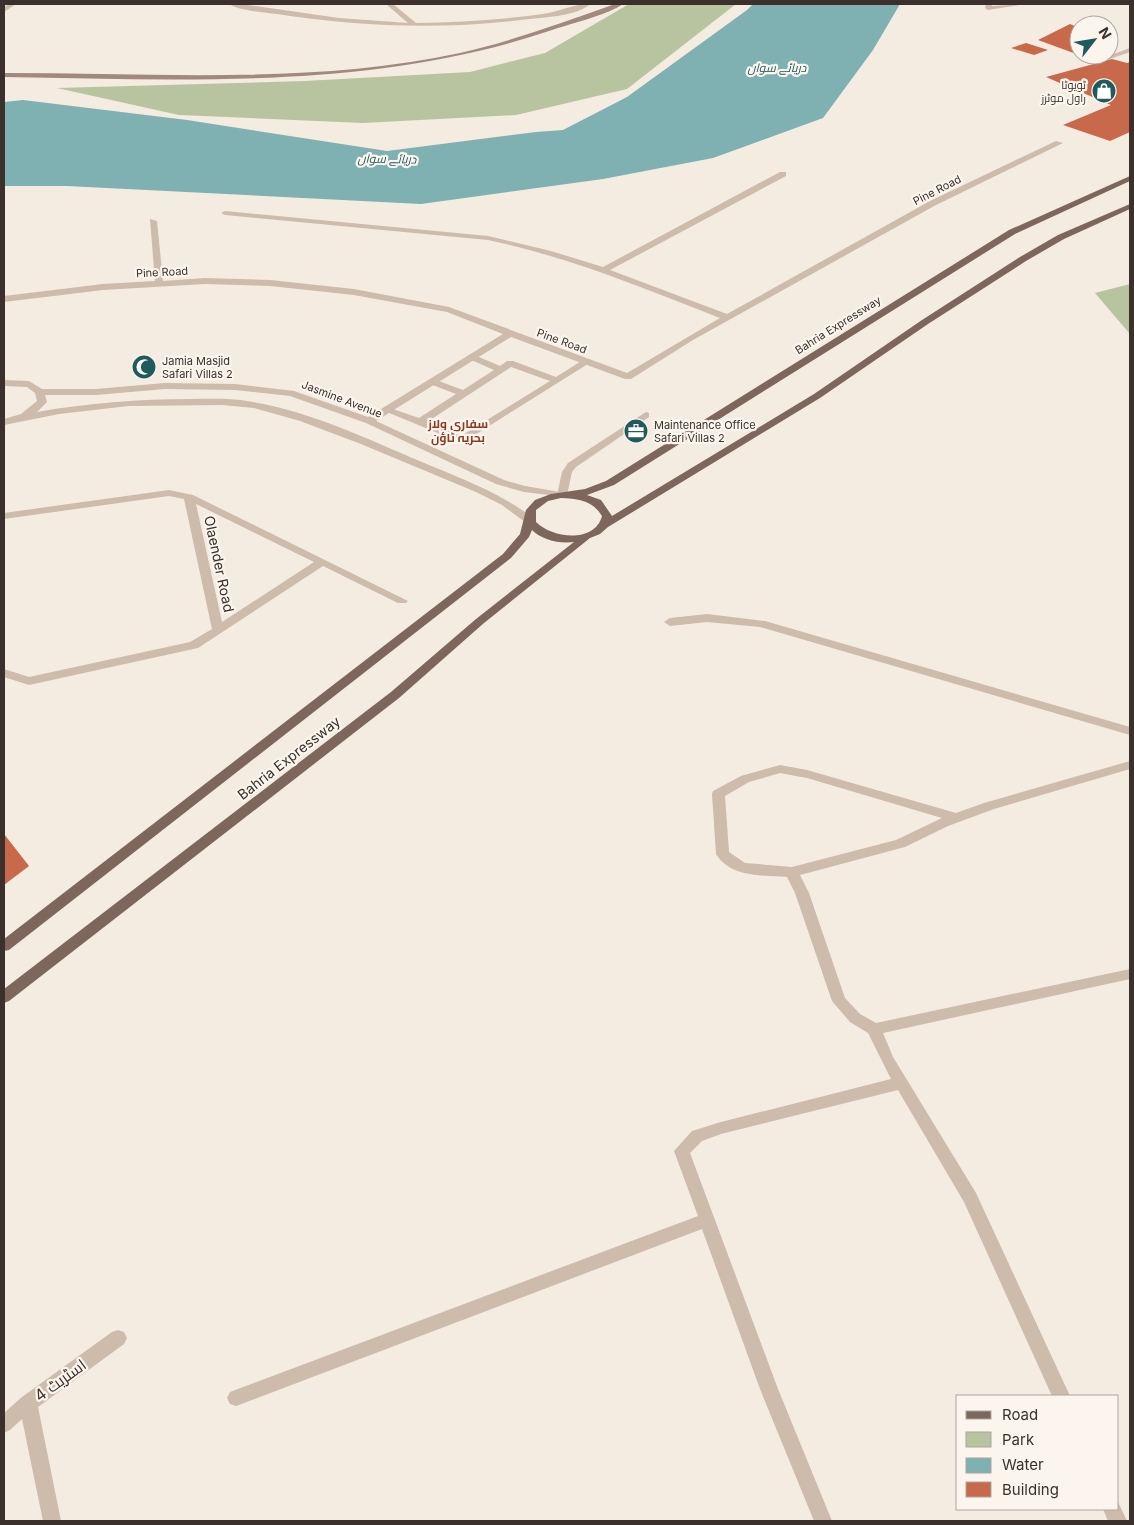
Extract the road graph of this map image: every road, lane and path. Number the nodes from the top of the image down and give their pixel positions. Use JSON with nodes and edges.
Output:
{"nodes":[{"id":1,"x":12,"y":4,"type":"edge"},
{"id":2,"x":232,"y":4,"type":"edge"},
{"id":3,"x":389,"y":4,"type":"edge"},
{"id":4,"x":588,"y":4,"type":"edge"},
{"id":5,"x":620,"y":4,"type":"edge"},
{"id":6,"x":989,"y":4,"type":"edge"},
{"id":7,"x":1022,"y":4,"type":"edge"},
{"id":8,"x":247,"y":5,"type":"edge"},
{"id":9,"x":546,"y":9,"type":"dead end"},
{"id":10,"x":4,"y":10,"type":"edge"},
{"id":11,"x":552,"y":14,"type":"junction"},
{"id":12,"x":415,"y":25,"type":"junction"},
{"id":13,"x":4,"y":75,"type":"edge"},
{"id":14,"x":1059,"y":143,"type":"dead end"},
{"id":15,"x":783,"y":174,"type":"dead end"},
{"id":16,"x":1130,"y":178,"type":"edge"},
{"id":17,"x":1130,"y":206,"type":"edge"},
{"id":18,"x":226,"y":212,"type":"dead end"},
{"id":19,"x":153,"y":221,"type":"dead end"},
{"id":20,"x":602,"y":271,"type":"junction"},
{"id":21,"x":158,"y":282,"type":"junction"},
{"id":22,"x":4,"y":299,"type":"edge"},
{"id":23,"x":727,"y":317,"type":"junction"},
{"id":24,"x":510,"y":334,"type":"junction"},
{"id":25,"x":472,"y":357,"type":"junction"},
{"id":26,"x":586,"y":362,"type":"junction"},
{"id":27,"x":500,"y":369,"type":"junction"},
{"id":28,"x":556,"y":380,"type":"junction"},
{"id":29,"x":433,"y":382,"type":"junction"},
{"id":30,"x":4,"y":383,"type":"edge"},
{"id":31,"x":40,"y":392,"type":"junction"},
{"id":32,"x":463,"y":393,"type":"junction"},
{"id":33,"x":387,"y":410,"type":"junction"},
{"id":34,"x":646,"y":415,"type":"dead end"},
{"id":35,"x":9,"y":421,"type":"edge"},
{"id":36,"x":369,"y":421,"type":"junction"},
{"id":37,"x":420,"y":422,"type":"junction"},
{"id":38,"x":562,"y":495,"type":"junction"},
{"id":39,"x":189,"y":497,"type":"junction"},
{"id":40,"x":4,"y":516,"type":"edge"},
{"id":41,"x":529,"y":520,"type":"junction"},
{"id":42,"x":604,"y":525,"type":"junction"},
{"id":43,"x":587,"y":537,"type":"junction"},
{"id":44,"x":322,"y":562,"type":"junction"},
{"id":45,"x":402,"y":601,"type":"dead end"},
{"id":46,"x":670,"y":622,"type":"dead end"},
{"id":47,"x":218,"y":630,"type":"junction"},
{"id":48,"x":4,"y":673,"type":"edge"},
{"id":49,"x":1130,"y":731,"type":"edge"},
{"id":50,"x":1130,"y":765,"type":"edge"},
{"id":51,"x":957,"y":818,"type":"junction"},
{"id":52,"x":792,"y":872,"type":"junction"},
{"id":53,"x":4,"y":946,"type":"edge"},
{"id":54,"x":1130,"y":974,"type":"edge"},
{"id":55,"x":4,"y":997,"type":"edge"},
{"id":56,"x":874,"y":1029,"type":"junction"},
{"id":57,"x":901,"y":1083,"type":"junction"},
{"id":58,"x":707,"y":1220,"type":"junction"},
{"id":59,"x":118,"y":1338,"type":"dead end"},
{"id":60,"x":1061,"y":1395,"type":"edge"},
{"id":61,"x":236,"y":1398,"type":"dead end"},
{"id":62,"x":28,"y":1403,"type":"junction"},
{"id":63,"x":4,"y":1424,"type":"edge"},
{"id":64,"x":52,"y":1521,"type":"edge"},
{"id":65,"x":823,"y":1521,"type":"edge"}],
"edges":[{"from":1,"to":10,"type":"street"},
{"from":2,"to":8,"type":"street"},
{"from":3,"to":12,"type":"street"},
{"from":4,"to":11,"type":"street"},
{"from":5,"to":13,"type":"main road"},
{"from":6,"to":7,"type":"street"},
{"from":8,"to":12,"type":"street"},
{"from":9,"to":11,"type":"street"},
{"from":11,"to":12,"type":"street"},
{"from":14,"to":23,"type":"street","name":"Pine Road"},
{"from":15,"to":20,"type":"street"},
{"from":16,"to":38,"type":"main road","name":"Bahria Expressway"},
{"from":17,"to":42,"type":"main road"},
{"from":18,"to":20,"type":"street"},
{"from":19,"to":21,"type":"street"},
{"from":20,"to":23,"type":"street"},
{"from":21,"to":22,"type":"street","name":"Pine Road"},
{"from":21,"to":24,"type":"street","name":"Pine Road"},
{"from":23,"to":26,"type":"street","name":"Pine Road"},
{"from":24,"to":25,"type":"street"},
{"from":24,"to":26,"type":"street","name":"Pine Road"},
{"from":25,"to":27,"type":"street"},
{"from":25,"to":29,"type":"street"},
{"from":26,"to":28,"type":"street"},
{"from":27,"to":28,"type":"street"},
{"from":27,"to":32,"type":"street"},
{"from":28,"to":37,"type":"street"},
{"from":29,"to":32,"type":"street"},
{"from":29,"to":33,"type":"street"},
{"from":30,"to":31,"type":"street"},
{"from":31,"to":35,"type":"street"},
{"from":31,"to":36,"type":"street","name":"Jasmine Avenue"},
{"from":32,"to":37,"type":"street"},
{"from":33,"to":36,"type":"street"},
{"from":33,"to":37,"type":"street"},
{"from":34,"to":38,"type":"street"},
{"from":35,"to":41,"type":"street"},
{"from":36,"to":38,"type":"street","name":"Jasmine Avenue"},
{"from":38,"to":41,"type":"main road"},
{"from":38,"to":42,"type":"main road"},
{"from":39,"to":40,"type":"street"},
{"from":39,"to":44,"type":"street"},
{"from":39,"to":47,"type":"street","name":"Olaender Road"},
{"from":41,"to":43,"type":"main road"},
{"from":41,"to":53,"type":"main road","name":"Bahria Expressway"},
{"from":42,"to":43,"type":"main road"},
{"from":43,"to":55,"type":"main road","name":"Bahria Expressway"},
{"from":44,"to":45,"type":"street"},
{"from":44,"to":47,"type":"street"},
{"from":46,"to":49,"type":"street"},
{"from":47,"to":48,"type":"street","name":"Olaender Road"},
{"from":50,"to":51,"type":"street"},
{"from":51,"to":52,"type":"street"},
{"from":51,"to":52,"type":"street"},
{"from":52,"to":56,"type":"street"},
{"from":54,"to":56,"type":"street"},
{"from":56,"to":57,"type":"street"},
{"from":57,"to":58,"type":"street"},
{"from":57,"to":60,"type":"street"},
{"from":58,"to":61,"type":"street"},
{"from":58,"to":65,"type":"street"},
{"from":59,"to":62,"type":"street","name":"اسٹریٹ 4"},
{"from":62,"to":63,"type":"street","name":"اسٹریٹ 4"},
{"from":62,"to":64,"type":"street"}]}
